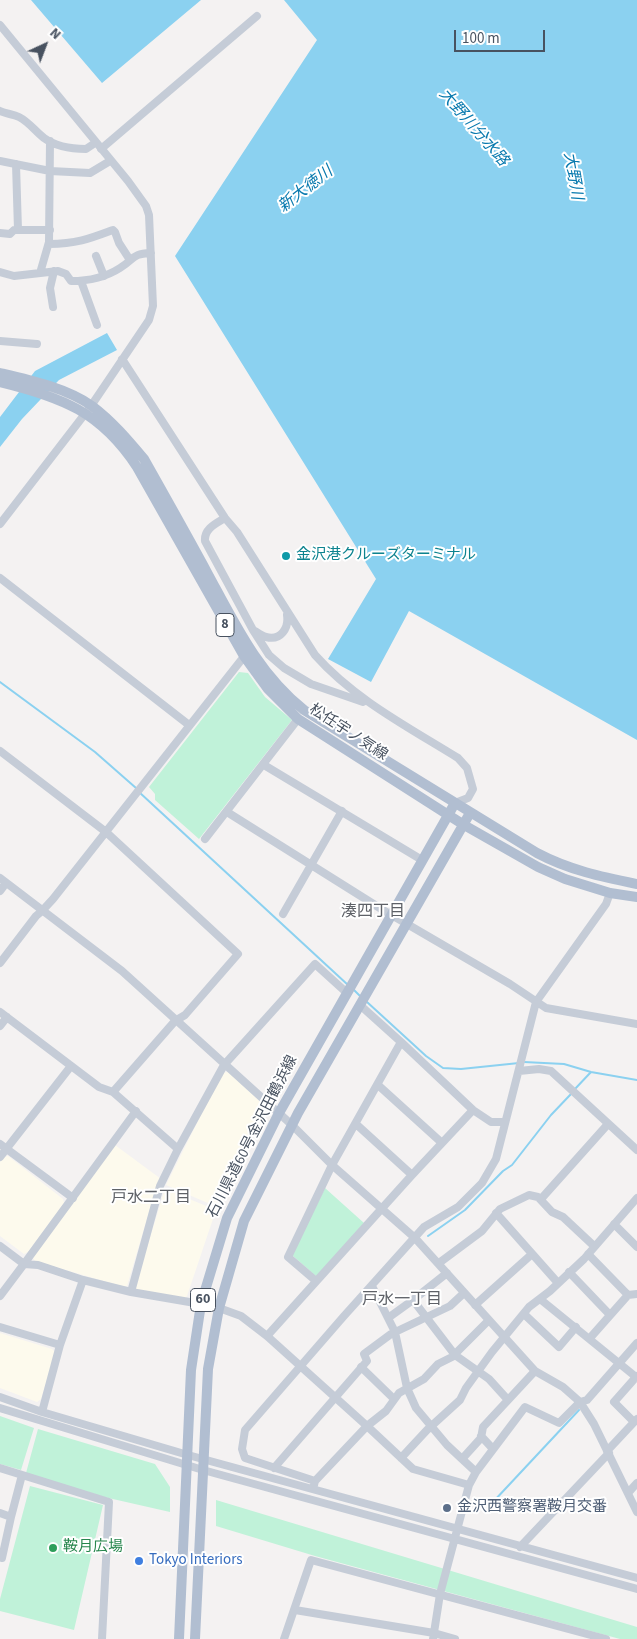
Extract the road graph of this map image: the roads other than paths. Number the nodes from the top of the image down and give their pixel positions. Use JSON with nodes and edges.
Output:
{"nodes":[{"id":1,"x":257,"y":16,"type":"dead end"},
{"id":2,"x":0,"y":26,"type":"edge"},
{"id":3,"x":0,"y":111,"type":"edge"},
{"id":4,"x":50,"y":141,"type":"junction"},
{"id":5,"x":98,"y":146,"type":"junction"},
{"id":6,"x":0,"y":161,"type":"edge"},
{"id":7,"x":110,"y":161,"type":"junction"},
{"id":8,"x":16,"y":164,"type":"junction"},
{"id":9,"x":50,"y":171,"type":"junction"},
{"id":10,"x":18,"y":230,"type":"junction"},
{"id":11,"x":50,"y":230,"type":"junction"},
{"id":12,"x":0,"y":233,"type":"edge"},
{"id":13,"x":49,"y":244,"type":"junction"},
{"id":14,"x":151,"y":252,"type":"junction"},
{"id":15,"x":96,"y":256,"type":"dead end"},
{"id":16,"x":130,"y":260,"type":"junction"},
{"id":17,"x":54,"y":271,"type":"junction"},
{"id":18,"x":0,"y":272,"type":"edge"},
{"id":19,"x":40,"y":273,"type":"junction"},
{"id":20,"x":104,"y":276,"type":"junction"},
{"id":21,"x":81,"y":281,"type":"junction"},
{"id":22,"x":53,"y":307,"type":"dead end"},
{"id":23,"x":97,"y":325,"type":"dead end"},
{"id":24,"x":0,"y":341,"type":"edge"},
{"id":25,"x":37,"y":344,"type":"dead end"},
{"id":26,"x":122,"y":359,"type":"junction"},
{"id":27,"x":0,"y":373,"type":"edge"},
{"id":28,"x":15,"y":381,"type":"junction"},
{"id":29,"x":0,"y":382,"type":"edge"},
{"id":30,"x":88,"y":409,"type":"junction"},
{"id":31,"x":225,"y":518,"type":"junction"},
{"id":32,"x":0,"y":524,"type":"edge"},
{"id":33,"x":0,"y":578,"type":"edge"},
{"id":34,"x":287,"y":613,"type":"junction"},
{"id":35,"x":253,"y":630,"type":"junction"},
{"id":36,"x":247,"y":653,"type":"junction"},
{"id":37,"x":374,"y":706,"type":"junction"},
{"id":38,"x":298,"y":719,"type":"junction"},
{"id":39,"x":189,"y":724,"type":"junction"},
{"id":40,"x":0,"y":751,"type":"edge"},
{"id":41,"x":264,"y":765,"type":"junction"},
{"id":42,"x":468,"y":798,"type":"junction"},
{"id":43,"x":455,"y":804,"type":"junction"},
{"id":44,"x":342,"y":811,"type":"junction"},
{"id":45,"x":227,"y":812,"type":"junction"},
{"id":46,"x":470,"y":813,"type":"junction"},
{"id":47,"x":448,"y":814,"type":"junction"},
{"id":48,"x":464,"y":825,"type":"junction"},
{"id":49,"x":106,"y":832,"type":"junction"},
{"id":50,"x":205,"y":839,"type":"dead end"},
{"id":51,"x":422,"y":860,"type":"junction"},
{"id":52,"x":311,"y":865,"type":"junction"},
{"id":53,"x":3,"y":881,"type":"edge"},
{"id":54,"x":637,"y":884,"type":"edge"},
{"id":55,"x":0,"y":891,"type":"edge"},
{"id":56,"x":610,"y":893,"type":"junction"},
{"id":57,"x":637,"y":897,"type":"edge"},
{"id":58,"x":42,"y":911,"type":"junction"},
{"id":59,"x":283,"y":914,"type":"dead end"},
{"id":60,"x":392,"y":915,"type":"junction"},
{"id":61,"x":406,"y":923,"type":"junction"},
{"id":62,"x":0,"y":962,"type":"edge"},
{"id":63,"x":347,"y":993,"type":"junction"},
{"id":64,"x":536,"y":1002,"type":"junction"},
{"id":65,"x":360,"y":1006,"type":"junction"},
{"id":66,"x":0,"y":1012,"type":"edge"},
{"id":67,"x":7,"y":1017,"type":"junction"},
{"id":68,"x":175,"y":1021,"type":"junction"},
{"id":69,"x":637,"y":1024,"type":"edge"},
{"id":70,"x":0,"y":1026,"type":"edge"},
{"id":71,"x":401,"y":1042,"type":"junction"},
{"id":72,"x":224,"y":1065,"type":"junction"},
{"id":73,"x":71,"y":1066,"type":"junction"},
{"id":74,"x":519,"y":1071,"type":"junction"},
{"id":75,"x":378,"y":1085,"type":"junction"},
{"id":76,"x":113,"y":1092,"type":"junction"},
{"id":77,"x":473,"y":1110,"type":"junction"},
{"id":78,"x":136,"y":1111,"type":"junction"},
{"id":79,"x":279,"y":1113,"type":"junction"},
{"id":80,"x":505,"y":1122,"type":"junction"},
{"id":81,"x":356,"y":1124,"type":"junction"},
{"id":82,"x":608,"y":1124,"type":"junction"},
{"id":83,"x":292,"y":1125,"type":"junction"},
{"id":84,"x":442,"y":1143,"type":"junction"},
{"id":85,"x":3,"y":1146,"type":"edge"},
{"id":86,"x":178,"y":1149,"type":"junction"},
{"id":87,"x":637,"y":1150,"type":"edge"},
{"id":88,"x":0,"y":1157,"type":"edge"},
{"id":89,"x":332,"y":1165,"type":"junction"},
{"id":90,"x":412,"y":1175,"type":"junction"},
{"id":91,"x":73,"y":1198,"type":"junction"},
{"id":92,"x":637,"y":1198,"type":"edge"},
{"id":93,"x":540,"y":1199,"type":"junction"},
{"id":94,"x":381,"y":1209,"type":"junction"},
{"id":95,"x":496,"y":1213,"type":"junction"},
{"id":96,"x":614,"y":1224,"type":"junction"},
{"id":97,"x":415,"y":1238,"type":"junction"},
{"id":98,"x":0,"y":1246,"type":"edge"},
{"id":99,"x":594,"y":1246,"type":"junction"},
{"id":100,"x":637,"y":1247,"type":"edge"},
{"id":101,"x":532,"y":1254,"type":"junction"},
{"id":102,"x":588,"y":1254,"type":"junction"},
{"id":103,"x":439,"y":1263,"type":"junction"},
{"id":104,"x":24,"y":1264,"type":"junction"},
{"id":105,"x":570,"y":1272,"type":"junction"},
{"id":106,"x":447,"y":1273,"type":"junction"},
{"id":107,"x":83,"y":1280,"type":"junction"},
{"id":108,"x":316,"y":1281,"type":"junction"},
{"id":109,"x":558,"y":1283,"type":"junction"},
{"id":110,"x":372,"y":1286,"type":"junction"},
{"id":111,"x":131,"y":1292,"type":"junction"},
{"id":112,"x":464,"y":1293,"type":"junction"},
{"id":113,"x":637,"y":1294,"type":"edge"},
{"id":114,"x":628,"y":1295,"type":"junction"},
{"id":115,"x":0,"y":1296,"type":"edge"},
{"id":116,"x":540,"y":1299,"type":"junction"},
{"id":117,"x":413,"y":1300,"type":"junction"},
{"id":118,"x":202,"y":1304,"type":"junction"},
{"id":119,"x":475,"y":1305,"type":"junction"},
{"id":120,"x":219,"y":1308,"type":"junction"},
{"id":121,"x":524,"y":1314,"type":"junction"},
{"id":122,"x":610,"y":1315,"type":"junction"},
{"id":123,"x":388,"y":1318,"type":"junction"},
{"id":124,"x":426,"y":1318,"type":"junction"},
{"id":125,"x":489,"y":1320,"type":"junction"},
{"id":126,"x":0,"y":1327,"type":"edge"},
{"id":127,"x":576,"y":1328,"type":"junction"},
{"id":128,"x":395,"y":1332,"type":"junction"},
{"id":129,"x":267,"y":1336,"type":"junction"},
{"id":130,"x":504,"y":1337,"type":"junction"},
{"id":131,"x":590,"y":1338,"type":"junction"},
{"id":132,"x":637,"y":1344,"type":"edge"},
{"id":133,"x":60,"y":1345,"type":"junction"},
{"id":134,"x":455,"y":1355,"type":"junction"},
{"id":135,"x":620,"y":1363,"type":"junction"},
{"id":136,"x":302,"y":1366,"type":"junction"},
{"id":137,"x":361,"y":1367,"type":"junction"},
{"id":138,"x":478,"y":1371,"type":"junction"},
{"id":139,"x":535,"y":1372,"type":"junction"},
{"id":140,"x":636,"y":1377,"type":"edge"},
{"id":141,"x":407,"y":1388,"type":"junction"},
{"id":142,"x":515,"y":1393,"type":"junction"},
{"id":143,"x":335,"y":1396,"type":"junction"},
{"id":144,"x":0,"y":1397,"type":"edge"},
{"id":145,"x":394,"y":1399,"type":"junction"},
{"id":146,"x":508,"y":1400,"type":"junction"},
{"id":147,"x":580,"y":1402,"type":"junction"},
{"id":148,"x":0,"y":1408,"type":"edge"},
{"id":149,"x":526,"y":1408,"type":"junction"},
{"id":150,"x":42,"y":1412,"type":"junction"},
{"id":151,"x":636,"y":1421,"type":"edge"},
{"id":152,"x":367,"y":1426,"type":"junction"},
{"id":153,"x":431,"y":1426,"type":"junction"},
{"id":154,"x":481,"y":1436,"type":"junction"},
{"id":155,"x":493,"y":1449,"type":"junction"},
{"id":156,"x":608,"y":1452,"type":"junction"},
{"id":157,"x":401,"y":1458,"type":"junction"},
{"id":158,"x":462,"y":1459,"type":"junction"},
{"id":159,"x":188,"y":1460,"type":"junction"},
{"id":160,"x":204,"y":1465,"type":"junction"},
{"id":161,"x":0,"y":1468,"type":"edge"},
{"id":162,"x":274,"y":1468,"type":"junction"},
{"id":163,"x":476,"y":1472,"type":"junction"},
{"id":164,"x":22,"y":1475,"type":"junction"},
{"id":165,"x":315,"y":1481,"type":"junction"},
{"id":166,"x":637,"y":1483,"type":"edge"},
{"id":167,"x":469,"y":1485,"type":"junction"},
{"id":168,"x":313,"y":1490,"type":"junction"},
{"id":169,"x":628,"y":1493,"type":"junction"},
{"id":170,"x":311,"y":1499,"type":"junction"},
{"id":171,"x":637,"y":1512,"type":"edge"},
{"id":172,"x":0,"y":1513,"type":"edge"},
{"id":173,"x":11,"y":1517,"type":"junction"},
{"id":174,"x":456,"y":1530,"type":"junction"},
{"id":175,"x":454,"y":1539,"type":"junction"},
{"id":176,"x":520,"y":1547,"type":"junction"},
{"id":177,"x":1,"y":1561,"type":"edge"},
{"id":178,"x":637,"y":1578,"type":"edge"},
{"id":179,"x":637,"y":1589,"type":"edge"},
{"id":180,"x":440,"y":1594,"type":"junction"},
{"id":181,"x":295,"y":1610,"type":"junction"},
{"id":182,"x":433,"y":1636,"type":"edge"},
{"id":183,"x":102,"y":1639,"type":"edge"},
{"id":184,"x":179,"y":1639,"type":"edge"},
{"id":185,"x":195,"y":1639,"type":"edge"},
{"id":186,"x":284,"y":1639,"type":"edge"},
{"id":187,"x":455,"y":1639,"type":"edge"},
{"id":188,"x":606,"y":1639,"type":"edge"}],
"edges":[{"from":1,"to":5,"type":"street"},
{"from":2,"to":5,"type":"street"},
{"from":3,"to":4,"type":"street"},
{"from":4,"to":5,"type":"street"},
{"from":4,"to":9,"type":"street"},
{"from":5,"to":7,"type":"street"},
{"from":6,"to":8,"type":"street"},
{"from":7,"to":9,"type":"street"},
{"from":7,"to":14,"type":"street"},
{"from":8,"to":9,"type":"street"},
{"from":8,"to":10,"type":"street"},
{"from":9,"to":11,"type":"street"},
{"from":10,"to":11,"type":"street"},
{"from":10,"to":12,"type":"street"},
{"from":11,"to":13,"type":"street"},
{"from":13,"to":16,"type":"street"},
{"from":13,"to":19,"type":"street"},
{"from":14,"to":16,"type":"street"},
{"from":14,"to":26,"type":"street"},
{"from":15,"to":20,"type":"street"},
{"from":16,"to":20,"type":"street"},
{"from":17,"to":19,"type":"street"},
{"from":17,"to":21,"type":"street"},
{"from":17,"to":22,"type":"street"},
{"from":18,"to":19,"type":"street"},
{"from":20,"to":21,"type":"street"},
{"from":21,"to":23,"type":"street"},
{"from":24,"to":25,"type":"street"},
{"from":26,"to":30,"type":"street"},
{"from":26,"to":31,"type":"street"},
{"from":27,"to":28,"type":"main road","name":"松任宇ノ気線","number":"8"},
{"from":28,"to":29,"type":"main road","name":"松任宇ノ気線","number":"8"},
{"from":28,"to":30,"type":"main road","name":"松任宇ノ気線","number":"8"},
{"from":30,"to":32,"type":"street"},
{"from":30,"to":36,"type":"main road","name":"松任宇ノ気線","number":"8"},
{"from":31,"to":34,"type":"street"},
{"from":31,"to":35,"type":"street"},
{"from":33,"to":39,"type":"street"},
{"from":34,"to":35,"type":"street"},
{"from":34,"to":37,"type":"street"},
{"from":35,"to":37,"type":"street"},
{"from":36,"to":38,"type":"main road","name":"松任宇ノ気線","number":"8"},
{"from":36,"to":39,"type":"street"},
{"from":36,"to":43,"type":"main road","name":"松任宇ノ気線","number":"8"},
{"from":37,"to":42,"type":"street"},
{"from":38,"to":41,"type":"street"},
{"from":38,"to":47,"type":"main road","name":"松任宇ノ気線","number":"8"},
{"from":39,"to":49,"type":"street"},
{"from":40,"to":49,"type":"street"},
{"from":41,"to":44,"type":"street"},
{"from":41,"to":45,"type":"street"},
{"from":42,"to":43,"type":"street"},
{"from":42,"to":46,"type":"street"},
{"from":43,"to":46,"type":"main road","name":"松任宇ノ気線","number":"8"},
{"from":43,"to":47,"type":"main road","name":"石川県道60号金沢田鶴浜線","number":"60"},
{"from":44,"to":51,"type":"street"},
{"from":44,"to":52,"type":"street"},
{"from":45,"to":50,"type":"street"},
{"from":45,"to":52,"type":"street"},
{"from":46,"to":48,"type":"main road","name":"石川県道60号金沢田鶴浜線","number":"60"},
{"from":46,"to":54,"type":"main road","name":"松任宇ノ気線","number":"8"},
{"from":47,"to":48,"type":"main road","name":"松任宇ノ気線","number":"8"},
{"from":47,"to":51,"type":"main road","name":"石川県道60号金沢田鶴浜線","number":"60"},
{"from":48,"to":56,"type":"main road","name":"松任宇ノ気線","number":"8"},
{"from":48,"to":61,"type":"main road","name":"石川県道60号金沢田鶴浜線","number":"60"},
{"from":49,"to":58,"type":"street"},
{"from":49,"to":68,"type":"street"},
{"from":51,"to":60,"type":"main road","name":"石川県道60号金沢田鶴浜線","number":"60"},
{"from":52,"to":59,"type":"street"},
{"from":52,"to":60,"type":"street"},
{"from":53,"to":55,"type":"street"},
{"from":53,"to":58,"type":"street"},
{"from":56,"to":57,"type":"main road","name":"松任宇ノ気線","number":"8"},
{"from":56,"to":64,"type":"street"},
{"from":58,"to":62,"type":"street"},
{"from":58,"to":68,"type":"street"},
{"from":60,"to":61,"type":"street"},
{"from":60,"to":63,"type":"main road","name":"石川県道60号金沢田鶴浜線","number":"60"},
{"from":61,"to":64,"type":"street"},
{"from":61,"to":65,"type":"main road","name":"石川県道60号金沢田鶴浜線","number":"60"},
{"from":63,"to":72,"type":"street"},
{"from":63,"to":79,"type":"main road","name":"石川県道60号金沢田鶴浜線","number":"60"},
{"from":64,"to":69,"type":"street"},
{"from":64,"to":74,"type":"street"},
{"from":65,"to":71,"type":"street"},
{"from":65,"to":83,"type":"main road","name":"石川県道60号金沢田鶴浜線","number":"60"},
{"from":66,"to":67,"type":"street"},
{"from":67,"to":70,"type":"street"},
{"from":67,"to":73,"type":"street"},
{"from":68,"to":72,"type":"street"},
{"from":68,"to":76,"type":"street"},
{"from":71,"to":75,"type":"street"},
{"from":71,"to":77,"type":"street"},
{"from":72,"to":79,"type":"street"},
{"from":72,"to":86,"type":"street"},
{"from":73,"to":76,"type":"street"},
{"from":73,"to":85,"type":"street"},
{"from":74,"to":80,"type":"street"},
{"from":74,"to":82,"type":"street"},
{"from":75,"to":81,"type":"street"},
{"from":75,"to":84,"type":"street"},
{"from":76,"to":78,"type":"street"},
{"from":77,"to":80,"type":"street"},
{"from":77,"to":84,"type":"street"},
{"from":78,"to":86,"type":"street"},
{"from":78,"to":91,"type":"street"},
{"from":79,"to":83,"type":"street"},
{"from":79,"to":118,"type":"main road","name":"石川県道60号金沢田鶴浜線","number":"60"},
{"from":80,"to":97,"type":"street"},
{"from":81,"to":89,"type":"street"},
{"from":81,"to":90,"type":"street"},
{"from":82,"to":87,"type":"street"},
{"from":82,"to":93,"type":"street"},
{"from":83,"to":89,"type":"street"},
{"from":83,"to":120,"type":"main road","name":"石川県道60号金沢田鶴浜線","number":"60"},
{"from":84,"to":90,"type":"street"},
{"from":85,"to":88,"type":"street"},
{"from":85,"to":91,"type":"street"},
{"from":86,"to":111,"type":"street"},
{"from":89,"to":94,"type":"street"},
{"from":89,"to":108,"type":"street"},
{"from":90,"to":94,"type":"street"},
{"from":91,"to":104,"type":"street"},
{"from":92,"to":96,"type":"street"},
{"from":93,"to":95,"type":"street"},
{"from":93,"to":99,"type":"street"},
{"from":94,"to":97,"type":"street"},
{"from":94,"to":108,"type":"street"},
{"from":95,"to":101,"type":"street"},
{"from":95,"to":103,"type":"street"},
{"from":96,"to":99,"type":"street"},
{"from":96,"to":100,"type":"street"},
{"from":97,"to":103,"type":"street"},
{"from":97,"to":110,"type":"street"},
{"from":98,"to":104,"type":"street"},
{"from":99,"to":102,"type":"street"},
{"from":101,"to":109,"type":"street"},
{"from":101,"to":119,"type":"street"},
{"from":102,"to":105,"type":"street"},
{"from":102,"to":114,"type":"street"},
{"from":103,"to":106,"type":"street"},
{"from":104,"to":107,"type":"street"},
{"from":104,"to":115,"type":"street"},
{"from":105,"to":109,"type":"street"},
{"from":105,"to":122,"type":"street"},
{"from":106,"to":112,"type":"street"},
{"from":106,"to":117,"type":"street"},
{"from":107,"to":111,"type":"street"},
{"from":107,"to":133,"type":"street"},
{"from":108,"to":129,"type":"street"},
{"from":109,"to":116,"type":"street"},
{"from":110,"to":123,"type":"street"},
{"from":110,"to":136,"type":"street"},
{"from":111,"to":118,"type":"street"},
{"from":112,"to":119,"type":"street"},
{"from":112,"to":124,"type":"street"},
{"from":113,"to":114,"type":"street"},
{"from":114,"to":122,"type":"street"},
{"from":116,"to":121,"type":"street"},
{"from":116,"to":127,"type":"street"},
{"from":117,"to":123,"type":"street"},
{"from":117,"to":124,"type":"street"},
{"from":118,"to":120,"type":"street"},
{"from":118,"to":159,"type":"main road","name":"石川県道60号金沢田鶴浜線","number":"60"},
{"from":119,"to":125,"type":"street"},
{"from":120,"to":129,"type":"street"},
{"from":120,"to":160,"type":"main road","name":"石川県道60号金沢田鶴浜線","number":"60"},
{"from":121,"to":127,"type":"street"},
{"from":121,"to":130,"type":"street"},
{"from":122,"to":131,"type":"street"},
{"from":123,"to":128,"type":"street"},
{"from":124,"to":128,"type":"street"},
{"from":124,"to":134,"type":"street"},
{"from":125,"to":130,"type":"street"},
{"from":125,"to":134,"type":"street"},
{"from":126,"to":133,"type":"street"},
{"from":127,"to":131,"type":"street"},
{"from":128,"to":137,"type":"street"},
{"from":128,"to":141,"type":"street"},
{"from":129,"to":136,"type":"street"},
{"from":130,"to":138,"type":"street"},
{"from":130,"to":139,"type":"street"},
{"from":131,"to":135,"type":"street"},
{"from":132,"to":135,"type":"street"},
{"from":133,"to":150,"type":"street"},
{"from":134,"to":138,"type":"street"},
{"from":134,"to":141,"type":"street"},
{"from":135,"to":140,"type":"street"},
{"from":135,"to":147,"type":"street"},
{"from":136,"to":143,"type":"street"},
{"from":136,"to":162,"type":"street"},
{"from":137,"to":143,"type":"street"},
{"from":137,"to":145,"type":"street"},
{"from":138,"to":146,"type":"street"},
{"from":138,"to":153,"type":"street"},
{"from":139,"to":142,"type":"street"},
{"from":139,"to":147,"type":"street"},
{"from":140,"to":151,"type":"street"},
{"from":141,"to":145,"type":"street"},
{"from":141,"to":153,"type":"street"},
{"from":142,"to":146,"type":"street"},
{"from":142,"to":149,"type":"street"},
{"from":143,"to":152,"type":"street"},
{"from":143,"to":162,"type":"street"},
{"from":144,"to":150,"type":"street"},
{"from":145,"to":152,"type":"street"},
{"from":146,"to":154,"type":"street"},
{"from":147,"to":149,"type":"street"},
{"from":147,"to":156,"type":"street"},
{"from":148,"to":159,"type":"street"},
{"from":149,"to":155,"type":"street"},
{"from":150,"to":159,"type":"street"},
{"from":151,"to":156,"type":"street"},
{"from":152,"to":157,"type":"street"},
{"from":152,"to":165,"type":"street"},
{"from":153,"to":157,"type":"street"},
{"from":153,"to":158,"type":"street"},
{"from":154,"to":155,"type":"street"},
{"from":154,"to":158,"type":"street"},
{"from":155,"to":163,"type":"street"},
{"from":156,"to":169,"type":"street"},
{"from":156,"to":176,"type":"street"},
{"from":157,"to":167,"type":"street"},
{"from":158,"to":163,"type":"street"},
{"from":159,"to":160,"type":"street"},
{"from":159,"to":184,"type":"main road","name":"石川県道60号金沢田鶴浜線","number":"60"},
{"from":160,"to":168,"type":"street"},
{"from":160,"to":170,"type":"street"},
{"from":160,"to":185,"type":"main road","name":"石川県道60号金沢田鶴浜線","number":"60"},
{"from":161,"to":164,"type":"street"},
{"from":162,"to":165,"type":"street"},
{"from":163,"to":167,"type":"street"},
{"from":164,"to":173,"type":"street"},
{"from":164,"to":183,"type":"street"},
{"from":165,"to":168,"type":"street"},
{"from":166,"to":169,"type":"street"},
{"from":167,"to":174,"type":"street"},
{"from":168,"to":170,"type":"street"},
{"from":168,"to":174,"type":"street"},
{"from":169,"to":171,"type":"street"},
{"from":170,"to":175,"type":"street"},
{"from":172,"to":173,"type":"street"},
{"from":173,"to":177,"type":"street"},
{"from":174,"to":175,"type":"street"},
{"from":174,"to":176,"type":"street"},
{"from":175,"to":179,"type":"street"},
{"from":175,"to":180,"type":"street"},
{"from":176,"to":178,"type":"street"},
{"from":180,"to":181,"type":"street"},
{"from":180,"to":182,"type":"street"},
{"from":180,"to":188,"type":"street"},
{"from":181,"to":182,"type":"street"},
{"from":181,"to":186,"type":"street"},
{"from":182,"to":187,"type":"street"}]}
